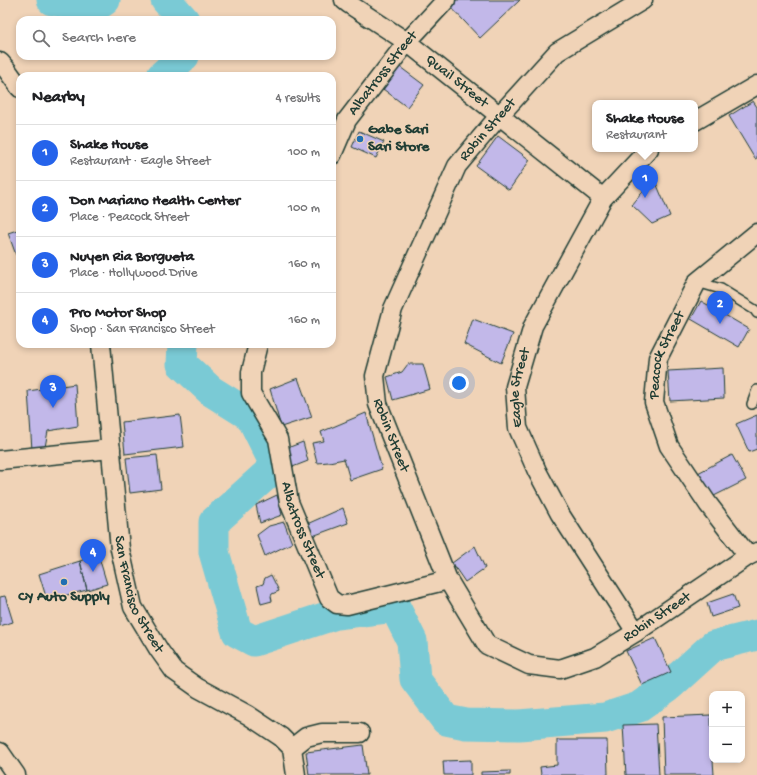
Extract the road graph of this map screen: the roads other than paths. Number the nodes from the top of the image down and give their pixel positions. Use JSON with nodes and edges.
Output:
{"nodes":[{"id":1,"x":344,"y":0,"type":"edge"},
{"id":2,"x":446,"y":0,"type":"edge"},
{"id":3,"x":643,"y":0,"type":"edge"},
{"id":4,"x":407,"y":42,"type":"junction"},
{"id":5,"x":0,"y":62,"type":"edge"},
{"id":6,"x":16,"y":82,"type":"edge"},
{"id":7,"x":757,"y":85,"type":"edge"},
{"id":8,"x":499,"y":116,"type":"junction"},
{"id":9,"x":698,"y":119,"type":"edge"},
{"id":10,"x":336,"y":146,"type":"edge"},
{"id":11,"x":646,"y":152,"type":"edge"},
{"id":12,"x":603,"y":198,"type":"junction"},
{"id":13,"x":757,"y":233,"type":"edge"},
{"id":14,"x":696,"y":282,"type":"junction"},
{"id":15,"x":757,"y":313,"type":"edge"},
{"id":16,"x":101,"y":348,"type":"edge"},
{"id":17,"x":257,"y":348,"type":"edge"},
{"id":18,"x":757,"y":390,"type":"edge"},
{"id":19,"x":752,"y":404,"type":"dead end"},
{"id":20,"x":111,"y":449,"type":"junction"},
{"id":21,"x":0,"y":460,"type":"edge"},
{"id":22,"x":752,"y":554,"type":"edge"},
{"id":23,"x":448,"y":580,"type":"junction"},
{"id":24,"x":636,"y":632,"type":"junction"},
{"id":25,"x":360,"y":733,"type":"dead end"},
{"id":26,"x":292,"y":748,"type":"junction"},
{"id":27,"x":0,"y":752,"type":"edge"},
{"id":28,"x":16,"y":775,"type":"edge"},
{"id":29,"x":296,"y":775,"type":"edge"}],
"edges":[{"from":1,"to":4,"type":"street","name":"Quail Street"},
{"from":2,"to":4,"type":"street","name":"Albatross Street"},
{"from":3,"to":8,"type":"street","name":"Robin Street"},
{"from":4,"to":8,"type":"street","name":"Quail Street"},
{"from":4,"to":10,"type":"street","name":"Albatross Street"},
{"from":5,"to":6,"type":"street"},
{"from":7,"to":9,"type":"street"},
{"from":8,"to":12,"type":"street","name":"Quail Street"},
{"from":8,"to":23,"type":"street","name":"Robin Street"},
{"from":11,"to":12,"type":"street","name":"Eagle Street"},
{"from":12,"to":24,"type":"street","name":"Eagle Street"},
{"from":13,"to":14,"type":"street","name":"Peacock Street"},
{"from":14,"to":15,"type":"lane"},
{"from":14,"to":22,"type":"street","name":"Peacock Street"},
{"from":16,"to":20,"type":"street","name":"San Francisco Street"},
{"from":17,"to":23,"type":"street","name":"Albatross Street"},
{"from":18,"to":19,"type":"lane"},
{"from":20,"to":21,"type":"street"},
{"from":20,"to":26,"type":"street","name":"San Francisco Street"},
{"from":22,"to":24,"type":"street","name":"Robin Street"},
{"from":23,"to":24,"type":"street","name":"Robin Street"},
{"from":25,"to":26,"type":"street"},
{"from":26,"to":29,"type":"street"},
{"from":27,"to":28,"type":"street"}]}
